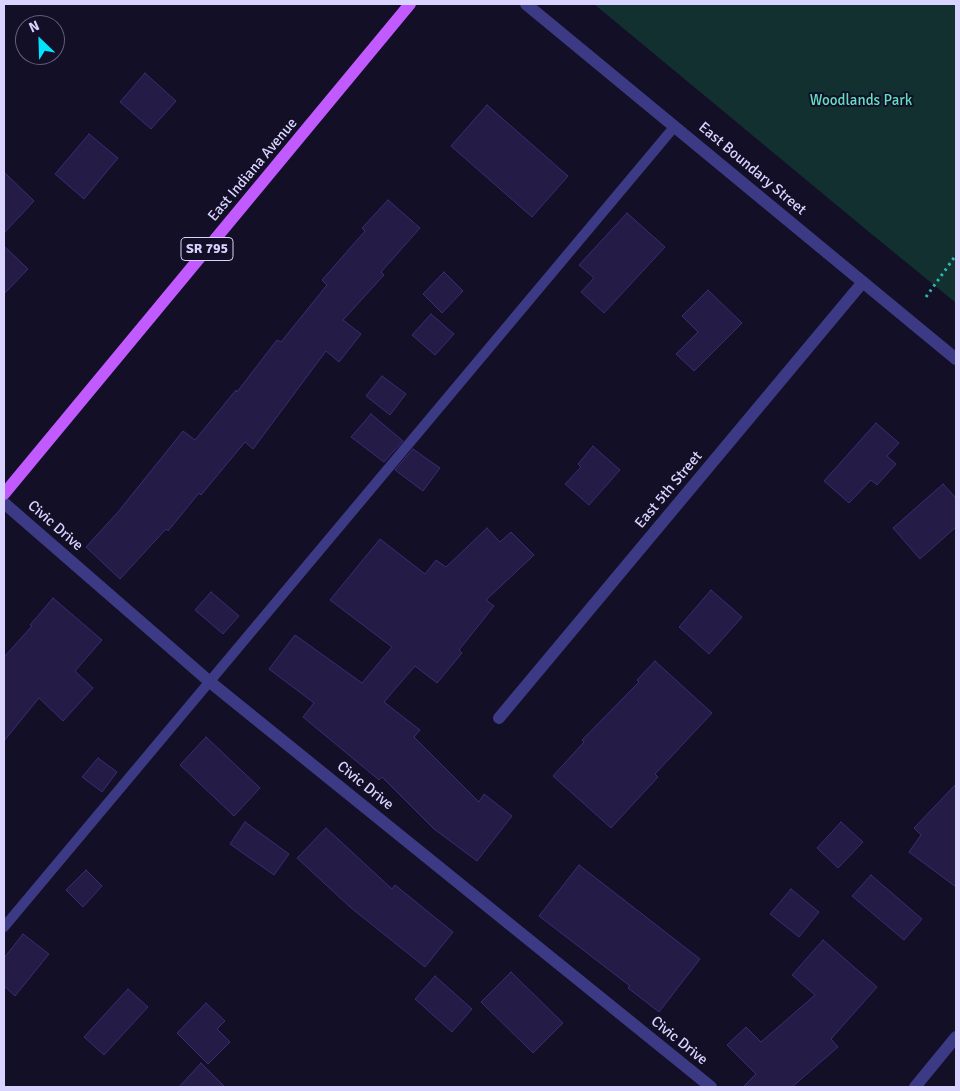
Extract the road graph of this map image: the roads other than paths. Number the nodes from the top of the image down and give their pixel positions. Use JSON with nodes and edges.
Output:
{"nodes":[{"id":1,"x":410,"y":4,"type":"edge"},
{"id":2,"x":526,"y":4,"type":"edge"},
{"id":3,"x":675,"y":126,"type":"junction"},
{"id":4,"x":863,"y":282,"type":"junction"},
{"id":5,"x":956,"y":359,"type":"edge"},
{"id":6,"x":4,"y":494,"type":"edge"},
{"id":7,"x":4,"y":503,"type":"edge"},
{"id":8,"x":210,"y":682,"type":"junction"},
{"id":9,"x":499,"y":718,"type":"dead end"},
{"id":10,"x":4,"y":927,"type":"edge"},
{"id":11,"x":956,"y":1037,"type":"edge"},
{"id":12,"x":711,"y":1087,"type":"edge"},
{"id":13,"x":915,"y":1087,"type":"edge"}],
"edges":[{"from":1,"to":6,"type":"main road","name":"East Indiana Avenue","number":"SR 795"},
{"from":2,"to":3,"type":"street","name":"East Boundary Street"},
{"from":3,"to":4,"type":"street","name":"East Boundary Street"},
{"from":3,"to":8,"type":"lane"},
{"from":4,"to":5,"type":"street","name":"East Boundary Street"},
{"from":4,"to":9,"type":"street","name":"East 5th Street"},
{"from":7,"to":8,"type":"street","name":"Civic Drive"},
{"from":8,"to":10,"type":"lane"},
{"from":8,"to":12,"type":"street","name":"Civic Drive"},
{"from":11,"to":13,"type":"street"}]}
